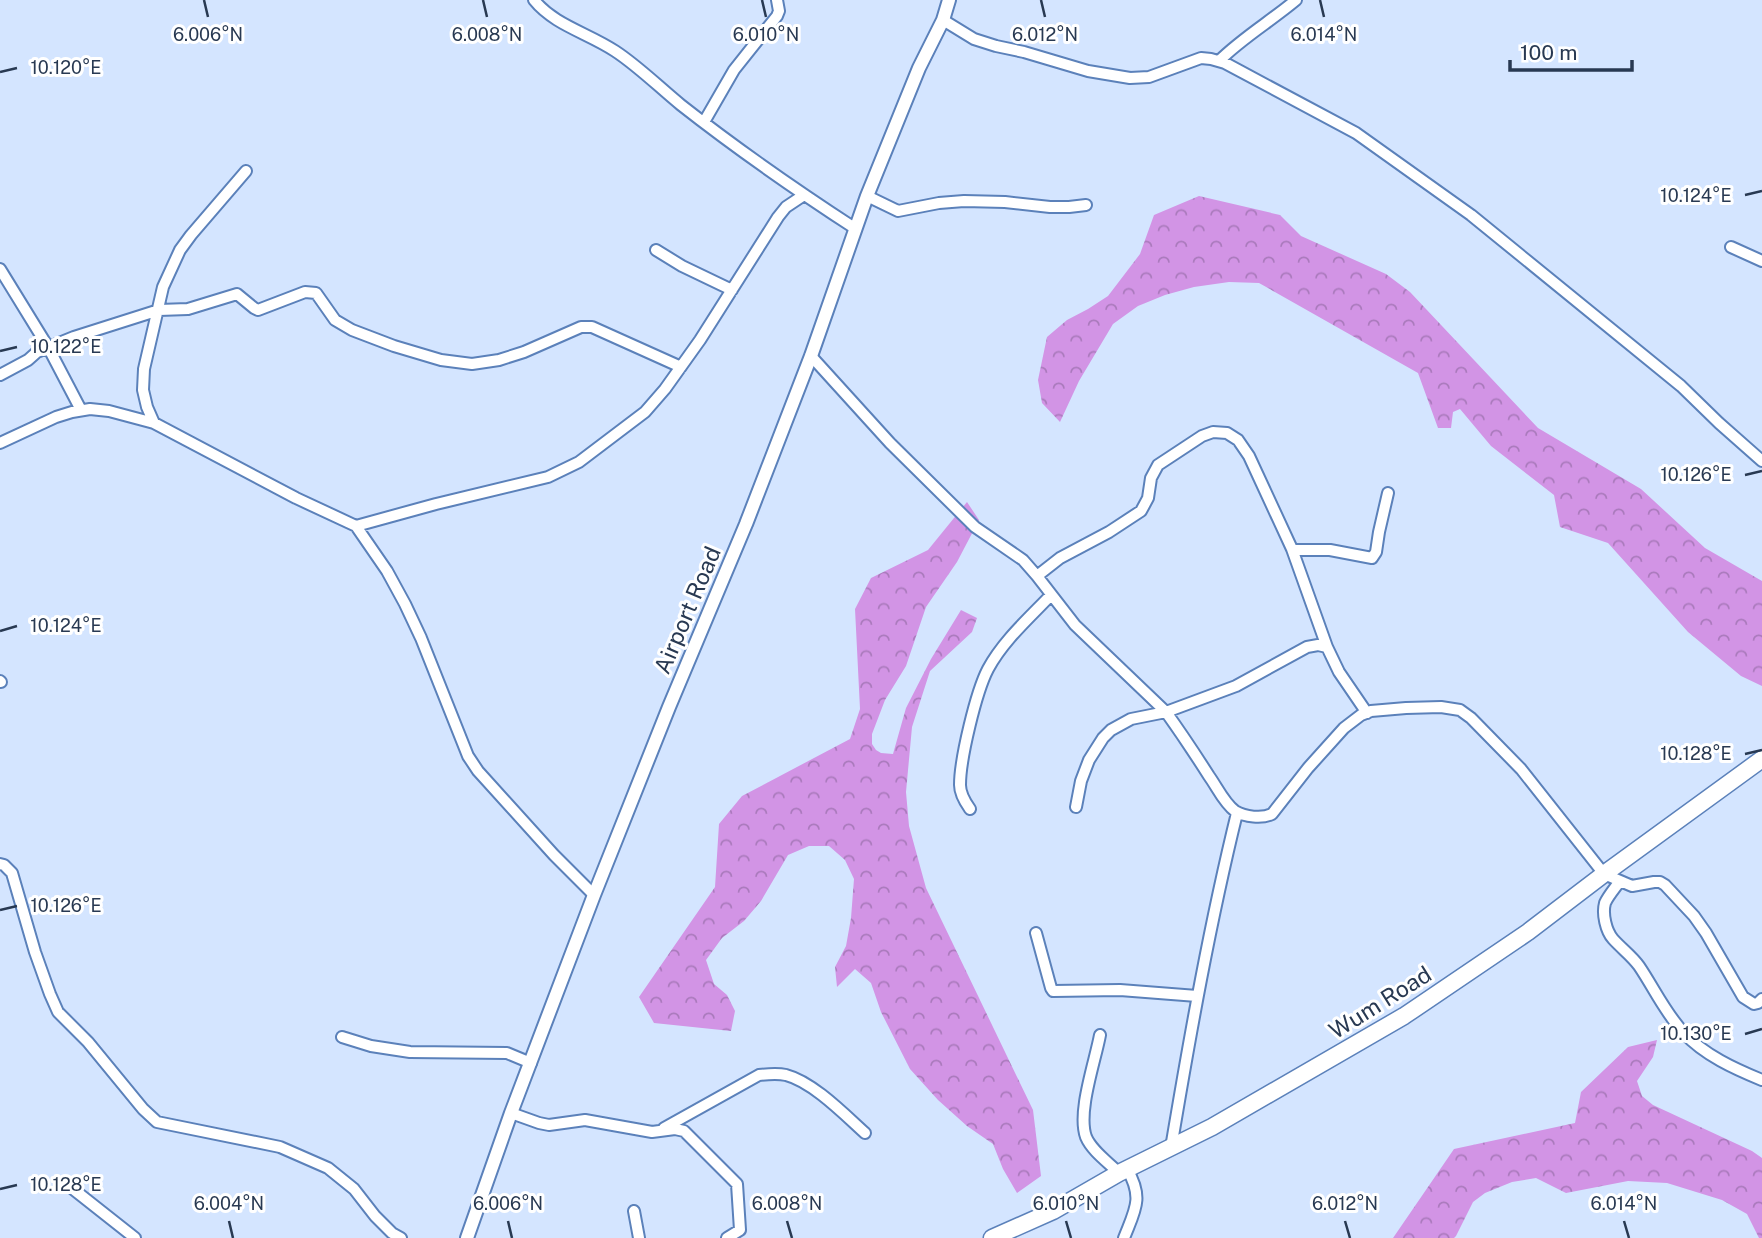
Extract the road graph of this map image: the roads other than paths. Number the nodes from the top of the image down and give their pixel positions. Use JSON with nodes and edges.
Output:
{"nodes":[{"id":1,"x":534,"y":0,"type":"edge"},
{"id":2,"x":777,"y":0,"type":"edge"},
{"id":3,"x":949,"y":0,"type":"edge"},
{"id":4,"x":1296,"y":0,"type":"edge"},
{"id":5,"x":943,"y":20,"type":"junction"},
{"id":6,"x":1219,"y":61,"type":"junction"},
{"id":7,"x":704,"y":122,"type":"junction"},
{"id":8,"x":246,"y":171,"type":"dead end"},
{"id":9,"x":804,"y":195,"type":"junction"},
{"id":10,"x":867,"y":196,"type":"junction"},
{"id":11,"x":1086,"y":205,"type":"dead end"},
{"id":12,"x":856,"y":229,"type":"junction"},
{"id":13,"x":1731,"y":247,"type":"dead end"},
{"id":14,"x":656,"y":250,"type":"dead end"},
{"id":15,"x":1762,"y":261,"type":"edge"},
{"id":16,"x":0,"y":269,"type":"edge"},
{"id":17,"x":732,"y":290,"type":"junction"},
{"id":18,"x":159,"y":310,"type":"junction"},
{"id":19,"x":48,"y":347,"type":"junction"},
{"id":20,"x":811,"y":356,"type":"junction"},
{"id":21,"x":681,"y":367,"type":"junction"},
{"id":22,"x":0,"y":375,"type":"edge"},
{"id":23,"x":81,"y":410,"type":"junction"},
{"id":24,"x":154,"y":423,"type":"junction"},
{"id":25,"x":0,"y":443,"type":"edge"},
{"id":26,"x":1762,"y":461,"type":"edge"},
{"id":27,"x":1388,"y":493,"type":"dead end"},
{"id":28,"x":356,"y":526,"type":"junction"},
{"id":29,"x":1293,"y":550,"type":"junction"},
{"id":30,"x":1037,"y":576,"type":"junction"},
{"id":31,"x":1051,"y":595,"type":"junction"},
{"id":32,"x":1328,"y":646,"type":"junction"},
{"id":33,"x":1166,"y":712,"type":"junction"},
{"id":34,"x":1367,"y":713,"type":"junction"},
{"id":35,"x":1762,"y":759,"type":"edge"},
{"id":36,"x":1076,"y":807,"type":"dead end"},
{"id":37,"x":970,"y":809,"type":"dead end"},
{"id":38,"x":1237,"y":813,"type":"junction"},
{"id":39,"x":0,"y":863,"type":"edge"},
{"id":40,"x":1604,"y":874,"type":"junction"},
{"id":41,"x":1620,"y":881,"type":"junction"},
{"id":42,"x":594,"y":895,"type":"junction"},
{"id":43,"x":1036,"y":933,"type":"dead end"},
{"id":44,"x":1197,"y":996,"type":"junction"},
{"id":45,"x":1762,"y":999,"type":"edge"},
{"id":46,"x":1100,"y":1035,"type":"dead end"},
{"id":47,"x":342,"y":1037,"type":"dead end"},
{"id":48,"x":531,"y":1063,"type":"junction"},
{"id":49,"x":1762,"y":1080,"type":"edge"},
{"id":50,"x":511,"y":1113,"type":"junction"},
{"id":51,"x":659,"y":1132,"type":"junction"},
{"id":52,"x":865,"y":1133,"type":"dead end"},
{"id":53,"x":1171,"y":1147,"type":"junction"},
{"id":54,"x":1123,"y":1171,"type":"junction"},
{"id":55,"x":73,"y":1189,"type":"dead end"},
{"id":56,"x":634,"y":1212,"type":"dead end"},
{"id":57,"x":135,"y":1238,"type":"edge"},
{"id":58,"x":401,"y":1238,"type":"edge"},
{"id":59,"x":467,"y":1238,"type":"edge"},
{"id":60,"x":639,"y":1238,"type":"edge"},
{"id":61,"x":727,"y":1238,"type":"edge"},
{"id":62,"x":992,"y":1238,"type":"edge"},
{"id":63,"x":1124,"y":1238,"type":"edge"}],
"edges":[{"from":1,"to":7,"type":"street"},
{"from":2,"to":7,"type":"street"},
{"from":3,"to":5,"type":"main road","name":"Airport Road"},
{"from":4,"to":6,"type":"street"},
{"from":5,"to":6,"type":"street"},
{"from":5,"to":10,"type":"main road","name":"Airport Road"},
{"from":6,"to":26,"type":"street"},
{"from":7,"to":9,"type":"street"},
{"from":8,"to":18,"type":"street"},
{"from":9,"to":12,"type":"street"},
{"from":9,"to":17,"type":"street"},
{"from":10,"to":11,"type":"street"},
{"from":10,"to":12,"type":"main road","name":"Airport Road"},
{"from":12,"to":20,"type":"main road","name":"Airport Road"},
{"from":13,"to":15,"type":"street"},
{"from":14,"to":17,"type":"street"},
{"from":16,"to":19,"type":"street"},
{"from":17,"to":21,"type":"street"},
{"from":18,"to":19,"type":"street"},
{"from":18,"to":21,"type":"street"},
{"from":18,"to":24,"type":"street"},
{"from":19,"to":22,"type":"street"},
{"from":19,"to":23,"type":"street"},
{"from":20,"to":30,"type":"street"},
{"from":20,"to":42,"type":"main road","name":"Airport Road"},
{"from":21,"to":28,"type":"street"},
{"from":23,"to":24,"type":"street"},
{"from":23,"to":25,"type":"street"},
{"from":24,"to":28,"type":"street"},
{"from":27,"to":29,"type":"street"},
{"from":28,"to":42,"type":"street"},
{"from":29,"to":30,"type":"street"},
{"from":29,"to":32,"type":"street"},
{"from":30,"to":31,"type":"street"},
{"from":31,"to":33,"type":"street"},
{"from":31,"to":37,"type":"street"},
{"from":32,"to":33,"type":"street"},
{"from":32,"to":34,"type":"street"},
{"from":33,"to":36,"type":"street"},
{"from":33,"to":38,"type":"street"},
{"from":34,"to":38,"type":"street"},
{"from":34,"to":40,"type":"street"},
{"from":35,"to":40,"type":"highway","name":"Wum Road"},
{"from":38,"to":44,"type":"street"},
{"from":39,"to":58,"type":"street"},
{"from":40,"to":41,"type":"street"},
{"from":40,"to":53,"type":"highway","name":"Wum Road"},
{"from":41,"to":45,"type":"street"},
{"from":41,"to":49,"type":"street"},
{"from":42,"to":48,"type":"main road","name":"Airport Road"},
{"from":43,"to":44,"type":"street"},
{"from":44,"to":53,"type":"street"},
{"from":46,"to":54,"type":"street"},
{"from":47,"to":48,"type":"street"},
{"from":48,"to":50,"type":"main road","name":"Airport Road"},
{"from":50,"to":51,"type":"street"},
{"from":50,"to":59,"type":"main road","name":"Airport Road"},
{"from":51,"to":52,"type":"street"},
{"from":51,"to":61,"type":"street"},
{"from":53,"to":54,"type":"highway","name":"Wum Road"},
{"from":54,"to":62,"type":"highway","name":"Wum Road"},
{"from":54,"to":63,"type":"street"},
{"from":55,"to":57,"type":"street"},
{"from":56,"to":60,"type":"street"}]}
